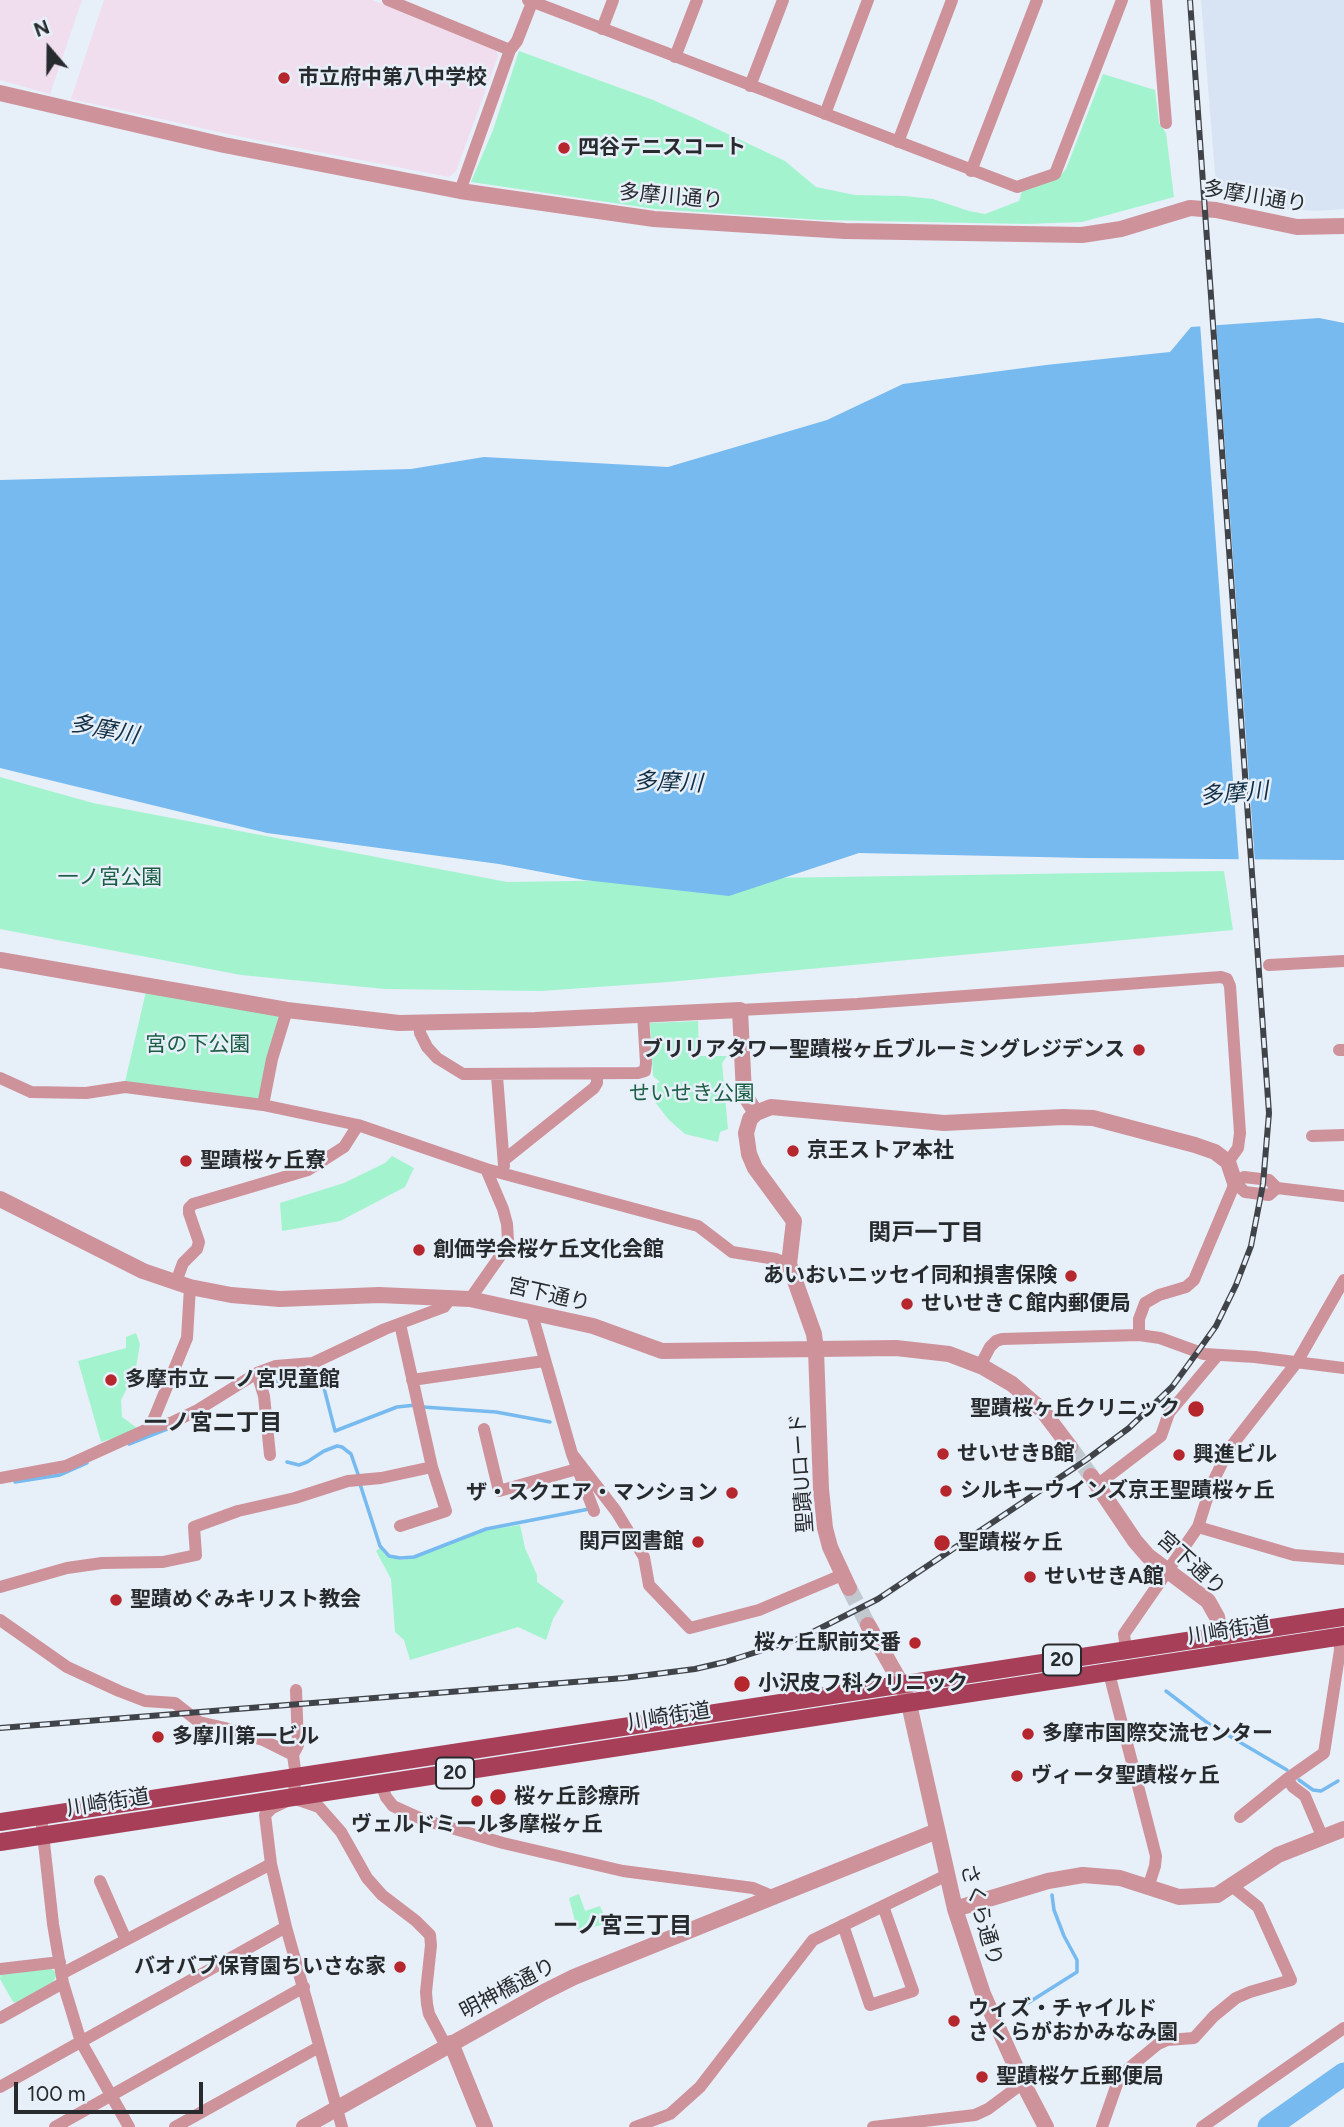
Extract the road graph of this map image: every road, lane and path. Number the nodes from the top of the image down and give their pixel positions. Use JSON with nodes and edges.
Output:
{"nodes":[{"id":1,"x":388,"y":0,"type":"edge"},
{"id":2,"x":613,"y":0,"type":"edge"},
{"id":3,"x":697,"y":0,"type":"edge"},
{"id":4,"x":783,"y":0,"type":"edge"},
{"id":5,"x":868,"y":0,"type":"edge"},
{"id":6,"x":952,"y":0,"type":"edge"},
{"id":7,"x":1038,"y":0,"type":"edge"},
{"id":8,"x":1122,"y":0,"type":"edge"},
{"id":9,"x":1156,"y":0,"type":"edge"},
{"id":10,"x":531,"y":1,"type":"edge"},
{"id":11,"x":602,"y":29,"type":"junction"},
{"id":12,"x":510,"y":50,"type":"junction"},
{"id":13,"x":675,"y":57,"type":"junction"},
{"id":14,"x":750,"y":86,"type":"junction"},
{"id":15,"x":0,"y":93,"type":"edge"},
{"id":16,"x":825,"y":114,"type":"junction"},
{"id":17,"x":1166,"y":123,"type":"dead end"},
{"id":18,"x":898,"y":142,"type":"junction"},
{"id":19,"x":971,"y":171,"type":"junction"},
{"id":20,"x":460,"y":191,"type":"junction"},
{"id":21,"x":1344,"y":226,"type":"edge"},
{"id":22,"x":0,"y":960,"type":"edge"},
{"id":23,"x":1344,"y":961,"type":"edge"},
{"id":24,"x":1269,"y":965,"type":"dead end"},
{"id":25,"x":287,"y":1010,"type":"junction"},
{"id":26,"x":740,"y":1010,"type":"junction"},
{"id":27,"x":643,"y":1014,"type":"junction"},
{"id":28,"x":419,"y":1022,"type":"junction"},
{"id":29,"x":597,"y":1074,"type":"junction"},
{"id":30,"x":497,"y":1076,"type":"junction"},
{"id":31,"x":0,"y":1078,"type":"edge"},
{"id":32,"x":263,"y":1105,"type":"junction"},
{"id":33,"x":755,"y":1113,"type":"junction"},
{"id":34,"x":358,"y":1125,"type":"junction"},
{"id":35,"x":1344,"y":1135,"type":"edge"},
{"id":36,"x":1312,"y":1136,"type":"dead end"},
{"id":37,"x":1228,"y":1162,"type":"junction"},
{"id":38,"x":504,"y":1167,"type":"junction"},
{"id":39,"x":486,"y":1169,"type":"junction"},
{"id":40,"x":1235,"y":1182,"type":"junction"},
{"id":41,"x":1344,"y":1196,"type":"edge"},
{"id":42,"x":0,"y":1199,"type":"edge"},
{"id":43,"x":789,"y":1264,"type":"junction"},
{"id":44,"x":1344,"y":1280,"type":"edge"},
{"id":45,"x":183,"y":1285,"type":"junction"},
{"id":46,"x":451,"y":1298,"type":"junction"},
{"id":47,"x":470,"y":1299,"type":"junction"},
{"id":48,"x":531,"y":1311,"type":"junction"},
{"id":49,"x":400,"y":1324,"type":"junction"},
{"id":50,"x":1139,"y":1335,"type":"junction"},
{"id":51,"x":817,"y":1350,"type":"junction"},
{"id":52,"x":1217,"y":1356,"type":"junction"},
{"id":53,"x":544,"y":1361,"type":"junction"},
{"id":54,"x":1297,"y":1362,"type":"junction"},
{"id":55,"x":980,"y":1366,"type":"junction"},
{"id":56,"x":1344,"y":1368,"type":"edge"},
{"id":57,"x":259,"y":1378,"type":"junction"},
{"id":58,"x":412,"y":1380,"type":"junction"},
{"id":59,"x":150,"y":1428,"type":"junction"},
{"id":60,"x":484,"y":1429,"type":"dead end"},
{"id":61,"x":1070,"y":1447,"type":"tunnel mouth"},
{"id":62,"x":572,"y":1454,"type":"junction"},
{"id":63,"x":270,"y":1455,"type":"dead end"},
{"id":64,"x":432,"y":1467,"type":"junction"},
{"id":65,"x":578,"y":1469,"type":"junction"},
{"id":66,"x":0,"y":1478,"type":"edge"},
{"id":67,"x":1094,"y":1480,"type":"joint"},
{"id":68,"x":594,"y":1511,"type":"dead end"},
{"id":69,"x":400,"y":1526,"type":"dead end"},
{"id":70,"x":1198,"y":1527,"type":"junction"},
{"id":71,"x":1344,"y":1559,"type":"edge"},
{"id":72,"x":1167,"y":1571,"type":"junction"},
{"id":73,"x":846,"y":1582,"type":"joint"},
{"id":74,"x":0,"y":1587,"type":"edge"},
{"id":75,"x":1344,"y":1617,"type":"edge"},
{"id":76,"x":0,"y":1620,"type":"edge"},
{"id":77,"x":868,"y":1625,"type":"tunnel mouth"},
{"id":78,"x":1222,"y":1635,"type":"junction"},
{"id":79,"x":1341,"y":1637,"type":"edge"},
{"id":80,"x":1126,"y":1650,"type":"junction"},
{"id":81,"x":1225,"y":1654,"type":"junction"},
{"id":82,"x":1109,"y":1672,"type":"junction"},
{"id":83,"x":902,"y":1685,"type":"junction"},
{"id":84,"x":296,"y":1690,"type":"dead end"},
{"id":85,"x":909,"y":1704,"type":"junction"},
{"id":86,"x":293,"y":1755,"type":"junction"},
{"id":87,"x":296,"y":1777,"type":"junction"},
{"id":88,"x":1287,"y":1779,"type":"junction"},
{"id":89,"x":381,"y":1784,"type":"junction"},
{"id":90,"x":293,"y":1797,"type":"junction"},
{"id":91,"x":41,"y":1816,"type":"junction"},
{"id":92,"x":1240,"y":1817,"type":"dead end"},
{"id":93,"x":0,"y":1822,"type":"edge"},
{"id":94,"x":1344,"y":1829,"type":"edge"},
{"id":95,"x":937,"y":1831,"type":"junction"},
{"id":96,"x":43,"y":1836,"type":"junction"},
{"id":97,"x":1322,"y":1836,"type":"junction"},
{"id":98,"x":0,"y":1842,"type":"edge"},
{"id":99,"x":271,"y":1864,"type":"junction"},
{"id":100,"x":947,"y":1875,"type":"junction"},
{"id":101,"x":100,"y":1881,"type":"dead end"},
{"id":102,"x":1232,"y":1886,"type":"junction"},
{"id":103,"x":1148,"y":1888,"type":"junction"},
{"id":104,"x":772,"y":1896,"type":"junction"},
{"id":105,"x":883,"y":1906,"type":"junction"},
{"id":106,"x":955,"y":1909,"type":"junction"},
{"id":107,"x":843,"y":1925,"type":"junction"},
{"id":108,"x":286,"y":1927,"type":"junction"},
{"id":109,"x":126,"y":1940,"type":"junction"},
{"id":110,"x":0,"y":1969,"type":"edge"},
{"id":111,"x":62,"y":1973,"type":"junction"},
{"id":112,"x":304,"y":1987,"type":"junction"},
{"id":113,"x":0,"y":2018,"type":"edge"},
{"id":114,"x":1344,"y":2028,"type":"edge"},
{"id":115,"x":81,"y":2042,"type":"junction"},
{"id":116,"x":449,"y":2045,"type":"junction"},
{"id":117,"x":319,"y":2047,"type":"junction"},
{"id":118,"x":1023,"y":2083,"type":"junction"},
{"id":119,"x":0,"y":2087,"type":"edge"},
{"id":120,"x":111,"y":2095,"type":"junction"},
{"id":121,"x":337,"y":2109,"type":"junction"},
{"id":122,"x":671,"y":2120,"type":"edge"},
{"id":123,"x":55,"y":2127,"type":"edge"},
{"id":124,"x":129,"y":2127,"type":"edge"},
{"id":125,"x":175,"y":2127,"type":"edge"},
{"id":126,"x":304,"y":2127,"type":"edge"},
{"id":127,"x":342,"y":2127,"type":"edge"},
{"id":128,"x":485,"y":2127,"type":"edge"},
{"id":129,"x":635,"y":2127,"type":"edge"},
{"id":130,"x":873,"y":2127,"type":"edge"},
{"id":131,"x":1046,"y":2127,"type":"edge"},
{"id":132,"x":1102,"y":2127,"type":"edge"},
{"id":133,"x":1202,"y":2127,"type":"edge"}],
"edges":[{"from":1,"to":12,"type":"street"},
{"from":2,"to":11,"type":"street"},
{"from":3,"to":13,"type":"street"},
{"from":4,"to":14,"type":"street"},
{"from":5,"to":16,"type":"street"},
{"from":6,"to":18,"type":"street"},
{"from":7,"to":19,"type":"street"},
{"from":8,"to":19,"type":"street"},
{"from":9,"to":17,"type":"street"},
{"from":10,"to":11,"type":"street"},
{"from":10,"to":12,"type":"street"},
{"from":11,"to":13,"type":"street"},
{"from":12,"to":20,"type":"street"},
{"from":13,"to":14,"type":"street"},
{"from":14,"to":16,"type":"street"},
{"from":15,"to":20,"type":"street","name":"多摩川通り"},
{"from":16,"to":18,"type":"street"},
{"from":18,"to":19,"type":"street"},
{"from":20,"to":21,"type":"street","name":"多摩川通り"},
{"from":22,"to":25,"type":"street"},
{"from":23,"to":24,"type":"street"},
{"from":25,"to":28,"type":"street"},
{"from":25,"to":32,"type":"street"},
{"from":26,"to":27,"type":"street"},
{"from":26,"to":33,"type":"street"},
{"from":26,"to":37,"type":"street"},
{"from":27,"to":28,"type":"street"},
{"from":27,"to":29,"type":"street"},
{"from":28,"to":30,"type":"street"},
{"from":29,"to":30,"type":"street"},
{"from":29,"to":38,"type":"street"},
{"from":30,"to":38,"type":"street"},
{"from":31,"to":32,"type":"street"},
{"from":32,"to":34,"type":"street"},
{"from":33,"to":37,"type":"street"},
{"from":33,"to":43,"type":"street"},
{"from":34,"to":39,"type":"street"},
{"from":34,"to":45,"type":"street"},
{"from":35,"to":36,"type":"street"},
{"from":37,"to":40,"type":"street"},
{"from":38,"to":39,"type":"street"},
{"from":38,"to":43,"type":"street"},
{"from":39,"to":47,"type":"street"},
{"from":40,"to":41,"type":"street"},
{"from":40,"to":50,"type":"street"},
{"from":42,"to":45,"type":"street","name":"宮下通り"},
{"from":43,"to":51,"type":"street","name":"聖蹟Uロード"},
{"from":44,"to":54,"type":"street"},
{"from":45,"to":46,"type":"street","name":"宮下通り"},
{"from":45,"to":59,"type":"street"},
{"from":46,"to":47,"type":"street","name":"宮下通り"},
{"from":46,"to":49,"type":"street"},
{"from":47,"to":48,"type":"street","name":"宮下通り"},
{"from":48,"to":51,"type":"street","name":"宮下通り"},
{"from":48,"to":53,"type":"street"},
{"from":49,"to":57,"type":"street"},
{"from":49,"to":58,"type":"street"},
{"from":50,"to":52,"type":"street"},
{"from":50,"to":55,"type":"street"},
{"from":51,"to":55,"type":"street","name":"宮下通り"},
{"from":51,"to":73,"type":"street","name":"聖蹟Uロード"},
{"from":52,"to":54,"type":"street"},
{"from":52,"to":67,"type":"street"},
{"from":53,"to":58,"type":"street"},
{"from":53,"to":62,"type":"street"},
{"from":54,"to":56,"type":"street"},
{"from":54,"to":70,"type":"street"},
{"from":55,"to":61,"type":"street","name":"宮下通り"},
{"from":57,"to":59,"type":"street"},
{"from":57,"to":63,"type":"street"},
{"from":58,"to":64,"type":"street"},
{"from":59,"to":66,"type":"street"},
{"from":60,"to":65,"type":"street"},
{"from":62,"to":65,"type":"street"},
{"from":62,"to":73,"type":"street"},
{"from":64,"to":69,"type":"street"},
{"from":64,"to":74,"type":"street"},
{"from":65,"to":68,"type":"street"},
{"from":67,"to":72,"type":"street","name":"宮下通り"},
{"from":70,"to":71,"type":"street"},
{"from":70,"to":72,"type":"street"},
{"from":72,"to":78,"type":"street","name":"宮下通り"},
{"from":72,"to":80,"type":"street"},
{"from":75,"to":78,"type":"main road","name":"川崎街道","number":"20"},
{"from":76,"to":86,"type":"street"},
{"from":77,"to":83,"type":"street"},
{"from":78,"to":80,"type":"main road","name":"川崎街道","number":"20"},
{"from":78,"to":81,"type":"street","name":"宮下通り"},
{"from":79,"to":81,"type":"main road","name":"川崎街道","number":"20"},
{"from":79,"to":88,"type":"street"},
{"from":80,"to":83,"type":"main road","name":"川崎街道","number":"20"},
{"from":81,"to":82,"type":"main road","name":"川崎街道","number":"20"},
{"from":82,"to":85,"type":"main road","name":"川崎街道","number":"20"},
{"from":82,"to":103,"type":"street"},
{"from":83,"to":85,"type":"street"},
{"from":83,"to":87,"type":"main road","name":"川崎街道","number":"20"},
{"from":84,"to":86,"type":"street"},
{"from":85,"to":89,"type":"main road","name":"川崎街道","number":"20"},
{"from":85,"to":95,"type":"street","name":"さくら通り"},
{"from":86,"to":87,"type":"street"},
{"from":87,"to":90,"type":"street"},
{"from":87,"to":91,"type":"main road","name":"川崎街道","number":"20"},
{"from":88,"to":92,"type":"street"},
{"from":88,"to":97,"type":"street"},
{"from":89,"to":90,"type":"main road","name":"川崎街道","number":"20"},
{"from":89,"to":104,"type":"street"},
{"from":90,"to":96,"type":"main road","name":"川崎街道","number":"20"},
{"from":90,"to":99,"type":"street"},
{"from":90,"to":116,"type":"street"},
{"from":91,"to":93,"type":"main road","name":"川崎街道","number":"20"},
{"from":91,"to":96,"type":"street"},
{"from":94,"to":97,"type":"street"},
{"from":95,"to":100,"type":"street","name":"さくら通り"},
{"from":95,"to":104,"type":"street","name":"明神橋通り"},
{"from":96,"to":98,"type":"main road","name":"川崎街道","number":"20"},
{"from":96,"to":111,"type":"street"},
{"from":97,"to":102,"type":"street"},
{"from":99,"to":108,"type":"street"},
{"from":99,"to":109,"type":"street"},
{"from":100,"to":105,"type":"street"},
{"from":100,"to":106,"type":"street","name":"さくら通り"},
{"from":101,"to":109,"type":"street"},
{"from":102,"to":103,"type":"street"},
{"from":102,"to":132,"type":"street"},
{"from":103,"to":106,"type":"street"},
{"from":104,"to":116,"type":"street","name":"明神橋通り"},
{"from":105,"to":107,"type":"street"},
{"from":105,"to":107,"type":"street"},
{"from":106,"to":118,"type":"street","name":"さくら通り"},
{"from":107,"to":122,"type":"street"},
{"from":108,"to":112,"type":"street"},
{"from":108,"to":115,"type":"street"},
{"from":109,"to":111,"type":"street"},
{"from":110,"to":111,"type":"street"},
{"from":111,"to":113,"type":"street"},
{"from":111,"to":115,"type":"street"},
{"from":112,"to":117,"type":"street"},
{"from":112,"to":120,"type":"street"},
{"from":114,"to":133,"type":"street"},
{"from":115,"to":119,"type":"street"},
{"from":115,"to":120,"type":"street"},
{"from":116,"to":121,"type":"street","name":"明神橋通り"},
{"from":116,"to":128,"type":"street"},
{"from":117,"to":121,"type":"street"},
{"from":117,"to":125,"type":"street"},
{"from":118,"to":130,"type":"street"},
{"from":118,"to":131,"type":"street","name":"さくら通り"},
{"from":120,"to":123,"type":"street"},
{"from":120,"to":124,"type":"street"},
{"from":121,"to":126,"type":"street","name":"明神橋通り"},
{"from":121,"to":127,"type":"street"},
{"from":122,"to":129,"type":"street"}]}
